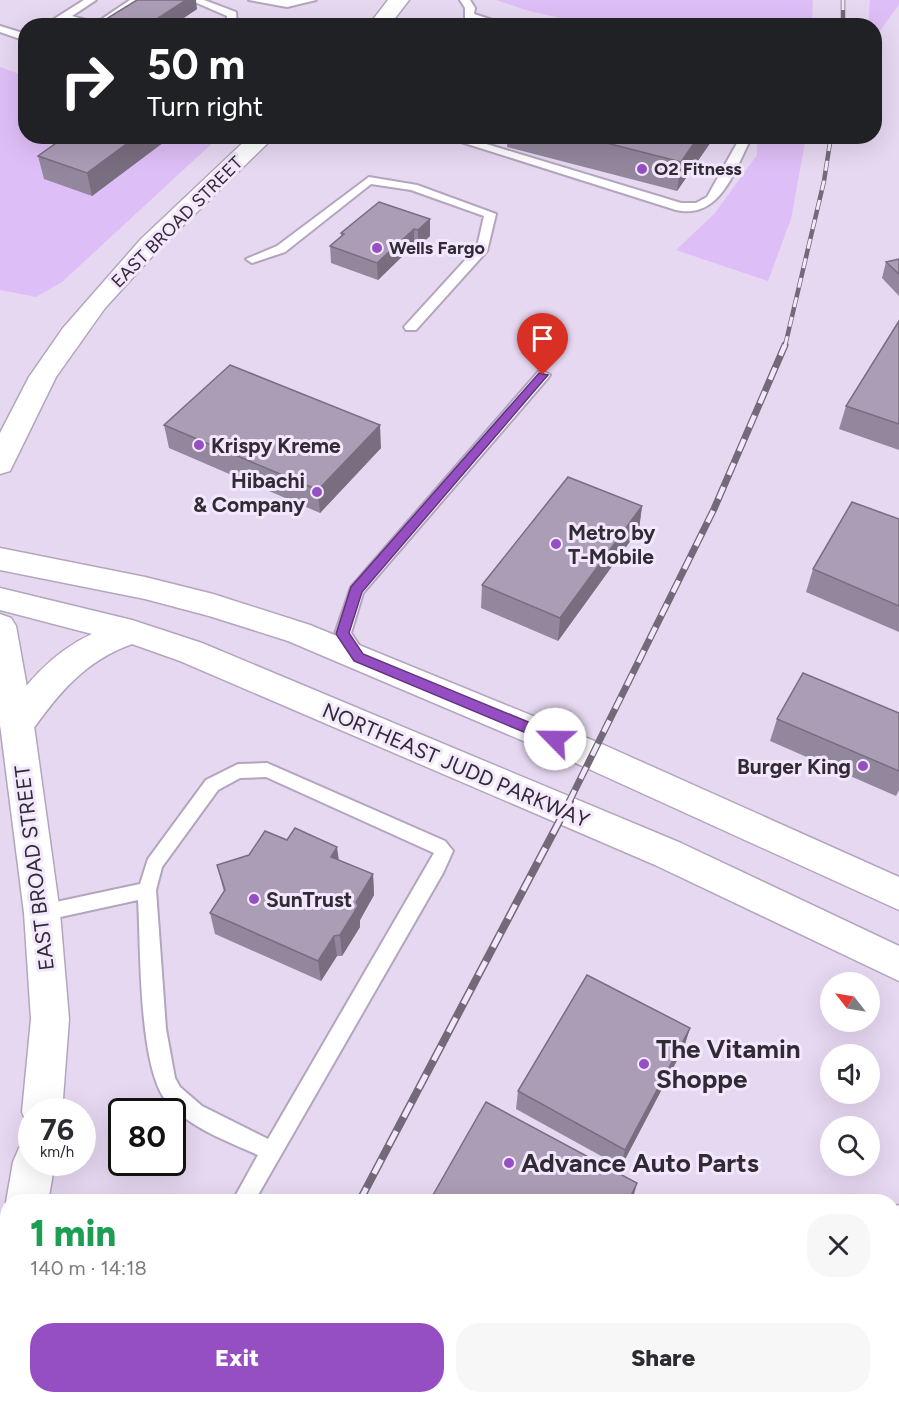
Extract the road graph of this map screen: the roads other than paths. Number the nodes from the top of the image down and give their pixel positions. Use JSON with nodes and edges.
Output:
{"nodes":[{"id":1,"x":91,"y":0,"type":"edge"},
{"id":2,"x":137,"y":0,"type":"edge"},
{"id":3,"x":195,"y":0,"type":"edge"},
{"id":4,"x":254,"y":0,"type":"edge"},
{"id":5,"x":311,"y":0,"type":"edge"},
{"id":6,"x":399,"y":0,"type":"edge"},
{"id":7,"x":465,"y":0,"type":"edge"},
{"id":8,"x":63,"y":17,"type":"joint"},
{"id":9,"x":67,"y":18,"type":"edge"},
{"id":10,"x":109,"y":18,"type":"edge"},
{"id":11,"x":232,"y":18,"type":"edge"},
{"id":12,"x":384,"y":18,"type":"edge"},
{"id":13,"x":476,"y":18,"type":"edge"},
{"id":14,"x":0,"y":29,"type":"edge"},
{"id":15,"x":18,"y":35,"type":"edge"},
{"id":16,"x":256,"y":144,"type":"edge"},
{"id":17,"x":473,"y":144,"type":"edge"},
{"id":18,"x":743,"y":144,"type":"edge"},
{"id":19,"x":252,"y":259,"type":"dead end"},
{"id":20,"x":411,"y":327,"type":"dead end"},
{"id":21,"x":543,"y":375,"type":"dead end"},
{"id":22,"x":0,"y":464,"type":"edge"},
{"id":23,"x":0,"y":559,"type":"edge"},
{"id":24,"x":0,"y":599,"type":"edge"},
{"id":25,"x":0,"y":626,"type":"edge"},
{"id":26,"x":132,"y":632,"type":"junction"},
{"id":27,"x":359,"y":657,"type":"junction"},
{"id":28,"x":17,"y":726,"type":"junction"},
{"id":29,"x":147,"y":890,"type":"junction"},
{"id":30,"x":899,"y":894,"type":"edge"},
{"id":31,"x":42,"y":913,"type":"junction"},
{"id":32,"x":899,"y":964,"type":"edge"},
{"id":33,"x":43,"y":1098,"type":"edge"},
{"id":34,"x":272,"y":1151,"type":"junction"},
{"id":35,"x":32,"y":1176,"type":"edge"},
{"id":36,"x":28,"y":1194,"type":"edge"},
{"id":37,"x":247,"y":1194,"type":"edge"}],
"edges":[{"from":1,"to":8,"type":"lane"},
{"from":2,"to":10,"type":"lane"},
{"from":3,"to":11,"type":"lane"},
{"from":4,"to":5,"type":"lane"},
{"from":6,"to":12,"type":"main road"},
{"from":7,"to":13,"type":"lane"},
{"from":8,"to":9,"type":"lane"},
{"from":14,"to":15,"type":"lane"},
{"from":16,"to":22,"type":"main road","name":"EAST BROAD STREET"},
{"from":17,"to":18,"type":"lane"},
{"from":19,"to":20,"type":"lane"},
{"from":21,"to":27,"type":"lane"},
{"from":23,"to":27,"type":"main road"},
{"from":24,"to":26,"type":"main road","name":"NORTHEAST JUDD PARKWAY"},
{"from":25,"to":28,"type":"main road","name":"EAST BROAD STREET"},
{"from":26,"to":28,"type":"main road"},
{"from":26,"to":32,"type":"main road","name":"NORTHEAST JUDD PARKWAY"},
{"from":27,"to":30,"type":"main road"},
{"from":28,"to":31,"type":"main road","name":"EAST BROAD STREET"},
{"from":29,"to":31,"type":"lane"},
{"from":29,"to":34,"type":"lane"},
{"from":29,"to":34,"type":"lane"},
{"from":31,"to":33,"type":"main road","name":"EAST BROAD STREET"},
{"from":34,"to":37,"type":"lane"},
{"from":35,"to":36,"type":"main road"}]}
